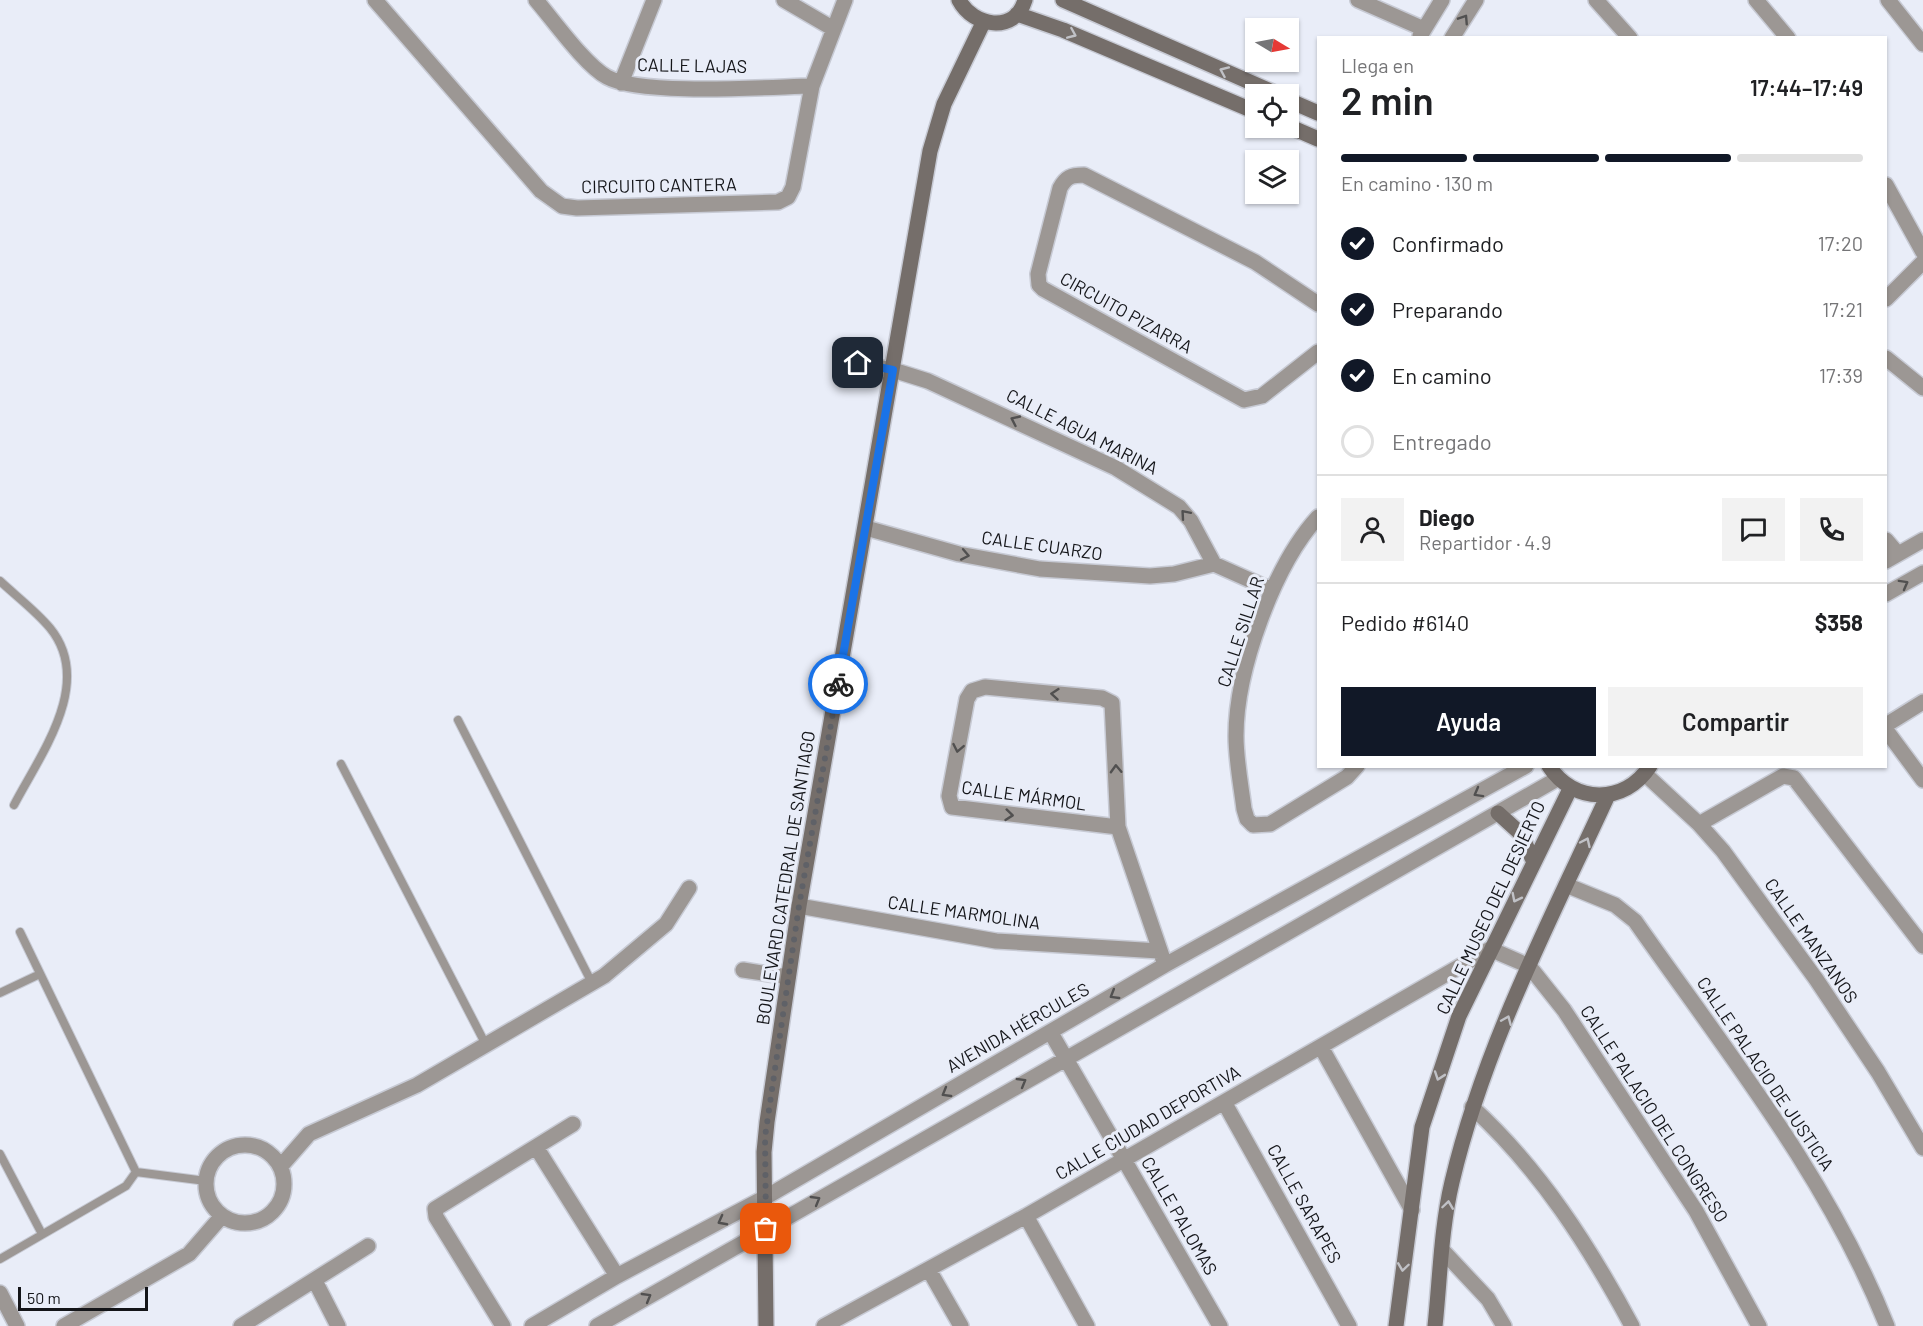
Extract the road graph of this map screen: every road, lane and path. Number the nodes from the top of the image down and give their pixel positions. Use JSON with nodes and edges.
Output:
{"nodes":[{"id":1,"x":375,"y":0,"type":"edge"},
{"id":2,"x":536,"y":0,"type":"edge"},
{"id":3,"x":654,"y":0,"type":"edge"},
{"id":4,"x":784,"y":0,"type":"edge"},
{"id":5,"x":845,"y":0,"type":"edge"},
{"id":6,"x":959,"y":0,"type":"edge"},
{"id":7,"x":1025,"y":0,"type":"edge"},
{"id":8,"x":1063,"y":0,"type":"edge"},
{"id":9,"x":1358,"y":0,"type":"edge"},
{"id":10,"x":1442,"y":0,"type":"edge"},
{"id":11,"x":1476,"y":0,"type":"edge"},
{"id":12,"x":1596,"y":0,"type":"edge"},
{"id":13,"x":1756,"y":0,"type":"edge"},
{"id":14,"x":1888,"y":0,"type":"edge"},
{"id":15,"x":1017,"y":14,"type":"junction"},
{"id":16,"x":983,"y":22,"type":"junction"},
{"id":17,"x":832,"y":28,"type":"junction"},
{"id":18,"x":1422,"y":33,"type":"edge"},
{"id":19,"x":1453,"y":36,"type":"edge"},
{"id":20,"x":1628,"y":36,"type":"edge"},
{"id":21,"x":1786,"y":36,"type":"edge"},
{"id":22,"x":1923,"y":44,"type":"edge"},
{"id":23,"x":621,"y":83,"type":"junction"},
{"id":24,"x":1254,"y":84,"type":"edge"},
{"id":25,"x":812,"y":86,"type":"junction"},
{"id":26,"x":1299,"y":105,"type":"edge"},
{"id":27,"x":1245,"y":107,"type":"edge"},
{"id":28,"x":1317,"y":113,"type":"edge"},
{"id":29,"x":1299,"y":131,"type":"edge"},
{"id":30,"x":1317,"y":139,"type":"edge"},
{"id":31,"x":1887,"y":187,"type":"edge"},
{"id":32,"x":1923,"y":252,"type":"edge"},
{"id":33,"x":1923,"y":262,"type":"edge"},
{"id":34,"x":1887,"y":298,"type":"edge"},
{"id":35,"x":1317,"y":303,"type":"edge"},
{"id":36,"x":1317,"y":353,"type":"edge"},
{"id":37,"x":1887,"y":359,"type":"edge"},
{"id":38,"x":841,"y":360,"type":"dead end"},
{"id":39,"x":893,"y":370,"type":"junction"},
{"id":40,"x":1923,"y":388,"type":"edge"},
{"id":41,"x":1317,"y":518,"type":"edge"},
{"id":42,"x":866,"y":528,"type":"junction"},
{"id":43,"x":1923,"y":540,"type":"edge"},
{"id":44,"x":1887,"y":543,"type":"edge"},
{"id":45,"x":1892,"y":557,"type":"edge"},
{"id":46,"x":1214,"y":564,"type":"junction"},
{"id":47,"x":1923,"y":573,"type":"edge"},
{"id":48,"x":0,"y":581,"type":"edge"},
{"id":49,"x":1272,"y":590,"type":"junction"},
{"id":50,"x":1887,"y":593,"type":"edge"},
{"id":51,"x":1923,"y":702,"type":"edge"},
{"id":52,"x":458,"y":720,"type":"dead end"},
{"id":53,"x":1887,"y":723,"type":"edge"},
{"id":54,"x":1887,"y":731,"type":"edge"},
{"id":55,"x":341,"y":764,"type":"dead end"},
{"id":56,"x":1355,"y":768,"type":"edge"},
{"id":57,"x":1522,"y":768,"type":"edge"},
{"id":58,"x":1647,"y":770,"type":"edge"},
{"id":59,"x":1558,"y":778,"type":"edge"},
{"id":60,"x":1923,"y":780,"type":"edge"},
{"id":61,"x":1608,"y":795,"type":"junction"},
{"id":62,"x":14,"y":805,"type":"dead end"},
{"id":63,"x":1498,"y":813,"type":"junction"},
{"id":64,"x":1699,"y":824,"type":"junction"},
{"id":65,"x":1118,"y":827,"type":"junction"},
{"id":66,"x":1534,"y":862,"type":"junction"},
{"id":67,"x":1566,"y":885,"type":"junction"},
{"id":68,"x":689,"y":888,"type":"dead end"},
{"id":69,"x":799,"y":906,"type":"junction"},
{"id":70,"x":20,"y":932,"type":"dead end"},
{"id":71,"x":1923,"y":946,"type":"edge"},
{"id":72,"x":1490,"y":949,"type":"junction"},
{"id":73,"x":1162,"y":958,"type":"junction"},
{"id":74,"x":1529,"y":966,"type":"junction"},
{"id":75,"x":743,"y":970,"type":"dead end"},
{"id":76,"x":40,"y":974,"type":"junction"},
{"id":77,"x":788,"y":977,"type":"junction"},
{"id":78,"x":592,"y":983,"type":"junction"},
{"id":79,"x":0,"y":993,"type":"edge"},
{"id":80,"x":1051,"y":1033,"type":"junction"},
{"id":81,"x":486,"y":1045,"type":"junction"},
{"id":82,"x":1321,"y":1047,"type":"junction"},
{"id":83,"x":1066,"y":1058,"type":"junction"},
{"id":84,"x":1224,"y":1102,"type":"junction"},
{"id":85,"x":1472,"y":1107,"type":"junction"},
{"id":86,"x":573,"y":1124,"type":"dead end"},
{"id":87,"x":536,"y":1147,"type":"junction"},
{"id":88,"x":1923,"y":1148,"type":"edge"},
{"id":89,"x":0,"y":1154,"type":"edge"},
{"id":90,"x":1123,"y":1158,"type":"junction"},
{"id":91,"x":280,"y":1166,"type":"junction"},
{"id":92,"x":136,"y":1172,"type":"junction"},
{"id":93,"x":206,"y":1181,"type":"junction"},
{"id":94,"x":766,"y":1197,"type":"junction"},
{"id":95,"x":1412,"y":1210,"type":"junction"},
{"id":96,"x":222,"y":1216,"type":"junction"},
{"id":97,"x":1026,"y":1216,"type":"junction"},
{"id":98,"x":766,"y":1229,"type":"junction"},
{"id":99,"x":42,"y":1234,"type":"junction"},
{"id":100,"x":368,"y":1246,"type":"dead end"},
{"id":101,"x":1442,"y":1250,"type":"junction"},
{"id":102,"x":0,"y":1259,"type":"edge"},
{"id":103,"x":929,"y":1270,"type":"junction"},
{"id":104,"x":617,"y":1276,"type":"junction"},
{"id":105,"x":315,"y":1281,"type":"junction"},
{"id":106,"x":0,"y":1293,"type":"edge"},
{"id":107,"x":827,"y":1325,"type":"edge"},
{"id":108,"x":17,"y":1326,"type":"edge"},
{"id":109,"x":64,"y":1326,"type":"edge"},
{"id":110,"x":241,"y":1326,"type":"edge"},
{"id":111,"x":338,"y":1326,"type":"edge"},
{"id":112,"x":503,"y":1326,"type":"edge"},
{"id":113,"x":532,"y":1326,"type":"edge"},
{"id":114,"x":597,"y":1326,"type":"edge"},
{"id":115,"x":766,"y":1326,"type":"edge"},
{"id":116,"x":961,"y":1326,"type":"edge"},
{"id":117,"x":1087,"y":1326,"type":"edge"},
{"id":118,"x":1220,"y":1326,"type":"edge"},
{"id":119,"x":1349,"y":1326,"type":"edge"},
{"id":120,"x":1396,"y":1326,"type":"edge"},
{"id":121,"x":1435,"y":1326,"type":"edge"},
{"id":122,"x":1504,"y":1326,"type":"edge"},
{"id":123,"x":1632,"y":1326,"type":"edge"},
{"id":124,"x":1759,"y":1326,"type":"edge"},
{"id":125,"x":1887,"y":1326,"type":"edge"}],
"edges":[{"from":1,"to":25,"type":"street","name":"CIRCUITO CANTERA"},
{"from":2,"to":23,"type":"street","name":"CALLE LAJAS"},
{"from":3,"to":23,"type":"street"},
{"from":4,"to":17,"type":"street"},
{"from":5,"to":17,"type":"street","name":"CIRCUITO CANTERA"},
{"from":6,"to":16,"type":"street"},
{"from":7,"to":15,"type":"street"},
{"from":24,"to":8,"type":"street","one_way":true},
{"from":9,"to":18,"type":"street"},
{"from":10,"to":18,"type":"street"},
{"from":19,"to":11,"type":"street","one_way":true},
{"from":12,"to":20,"type":"street"},
{"from":13,"to":21,"type":"street"},
{"from":14,"to":22,"type":"street"},
{"from":15,"to":16,"type":"street"},
{"from":15,"to":27,"type":"street","one_way":true},
{"from":16,"to":39,"type":"street","name":"BOULEVARD CATEDRAL DE SANTIAGO"},
{"from":17,"to":25,"type":"street","name":"CIRCUITO CANTERA"},
{"from":23,"to":25,"type":"street","name":"CALLE LAJAS"},
{"from":26,"to":28,"type":"street"},
{"from":29,"to":30,"type":"street"},
{"from":31,"to":32,"type":"street"},
{"from":33,"to":34,"type":"street"},
{"from":35,"to":36,"type":"street","name":"CIRCUITO PIZARRA"},
{"from":37,"to":40,"type":"street"},
{"from":38,"to":39,"type":"street","name":"CALLE AGUA MARINA"},
{"from":39,"to":42,"type":"street","name":"BOULEVARD CATEDRAL DE SANTIAGO"},
{"from":46,"to":39,"type":"street","name":"CALLE AGUA MARINA","one_way":true},
{"from":41,"to":49,"type":"street","name":"CALLE SILLAR"},
{"from":42,"to":46,"type":"street","name":"CALLE CUARZO","one_way":true},
{"from":42,"to":69,"type":"street","name":"BOULEVARD CATEDRAL DE SANTIAGO"},
{"from":43,"to":45,"type":"street"},
{"from":44,"to":45,"type":"street"},
{"from":46,"to":49,"type":"street"},
{"from":50,"to":47,"type":"street","one_way":true},
{"from":48,"to":62,"type":"lane"},
{"from":49,"to":56,"type":"street","name":"CALLE SILLAR"},
{"from":51,"to":53,"type":"street"},
{"from":52,"to":78,"type":"lane"},
{"from":54,"to":60,"type":"street"},
{"from":55,"to":81,"type":"lane"},
{"from":57,"to":73,"type":"street","name":"AVENIDA HÉRCULES","one_way":true},
{"from":58,"to":61,"type":"street"},
{"from":58,"to":64,"type":"street","name":"CALLE MANZANOS"},
{"from":59,"to":61,"type":"street"},
{"from":59,"to":63,"type":"street"},
{"from":59,"to":66,"type":"street","name":"CALLE MUSEO DEL DESIERTO"},
{"from":67,"to":61,"type":"street","one_way":true},
{"from":63,"to":66,"type":"street"},
{"from":63,"to":83,"type":"street"},
{"from":64,"to":71,"type":"street"},
{"from":64,"to":88,"type":"street","name":"CALLE MANZANOS"},
{"from":65,"to":65,"type":"street","name":"CALLE MÁRMOL","one_way":true},
{"from":65,"to":73,"type":"street","name":"CALLE MÁRMOL"},
{"from":66,"to":72,"type":"street","name":"CALLE MUSEO DEL DESIERTO","one_way":true},
{"from":67,"to":74,"type":"street"},
{"from":67,"to":125,"type":"street","name":"CALLE PALACIO DE JUSTICIA"},
{"from":68,"to":78,"type":"street"},
{"from":69,"to":73,"type":"street","name":"CALLE MARMOLINA"},
{"from":69,"to":77,"type":"street","name":"BOULEVARD CATEDRAL DE SANTIAGO"},
{"from":70,"to":76,"type":"lane"},
{"from":72,"to":74,"type":"street","name":"CALLE PALACIO DEL CONGRESO"},
{"from":72,"to":82,"type":"street","name":"CALLE CIUDAD DEPORTIVA"},
{"from":72,"to":95,"type":"street","name":"CALLE MUSEO DEL DESIERTO","one_way":true},
{"from":73,"to":80,"type":"street","name":"AVENIDA HÉRCULES","one_way":true},
{"from":85,"to":74,"type":"street","one_way":true},
{"from":74,"to":124,"type":"street","name":"CALLE PALACIO DEL CONGRESO"},
{"from":75,"to":77,"type":"street"},
{"from":76,"to":79,"type":"lane"},
{"from":76,"to":92,"type":"lane"},
{"from":77,"to":94,"type":"street","name":"BOULEVARD CATEDRAL DE SANTIAGO"},
{"from":78,"to":81,"type":"street"},
{"from":80,"to":83,"type":"street","name":"CALLE PALOMAS"},
{"from":80,"to":94,"type":"street","name":"AVENIDA HÉRCULES","one_way":true},
{"from":81,"to":91,"type":"street"},
{"from":82,"to":84,"type":"street","name":"CALLE CIUDAD DEPORTIVA"},
{"from":82,"to":95,"type":"street"},
{"from":83,"to":90,"type":"street","name":"CALLE PALOMAS"},
{"from":98,"to":83,"type":"street","one_way":true},
{"from":84,"to":90,"type":"street","name":"CALLE CIUDAD DEPORTIVA"},
{"from":84,"to":119,"type":"street","name":"CALLE SARAPES"},
{"from":101,"to":85,"type":"street","one_way":true},
{"from":85,"to":123,"type":"street"},
{"from":86,"to":87,"type":"street"},
{"from":87,"to":104,"type":"street"},
{"from":87,"to":112,"type":"street"},
{"from":89,"to":99,"type":"lane"},
{"from":90,"to":97,"type":"street","name":"CALLE CIUDAD DEPORTIVA"},
{"from":90,"to":118,"type":"street","name":"CALLE PALOMAS"},
{"from":91,"to":93,"type":"street"},
{"from":91,"to":96,"type":"street"},
{"from":92,"to":93,"type":"lane"},
{"from":92,"to":99,"type":"lane"},
{"from":93,"to":96,"type":"street"},
{"from":94,"to":98,"type":"street","name":"BOULEVARD CATEDRAL DE SANTIAGO"},
{"from":94,"to":104,"type":"street","name":"AVENIDA HÉRCULES","one_way":true},
{"from":95,"to":120,"type":"street","name":"CALLE MUSEO DEL DESIERTO","one_way":true},
{"from":96,"to":109,"type":"street"},
{"from":97,"to":103,"type":"street","name":"CALLE CIUDAD DEPORTIVA"},
{"from":97,"to":117,"type":"street"},
{"from":114,"to":98,"type":"street","one_way":true},
{"from":98,"to":115,"type":"street","name":"BOULEVARD CATEDRAL DE SANTIAGO"},
{"from":99,"to":102,"type":"lane"},
{"from":100,"to":105,"type":"street"},
{"from":101,"to":121,"type":"street"},
{"from":101,"to":122,"type":"street"},
{"from":103,"to":107,"type":"street","name":"CALLE CIUDAD DEPORTIVA"},
{"from":103,"to":116,"type":"street"},
{"from":104,"to":113,"type":"street","name":"AVENIDA HÉRCULES"},
{"from":105,"to":110,"type":"street"},
{"from":105,"to":111,"type":"street"},
{"from":106,"to":108,"type":"street"}]}
